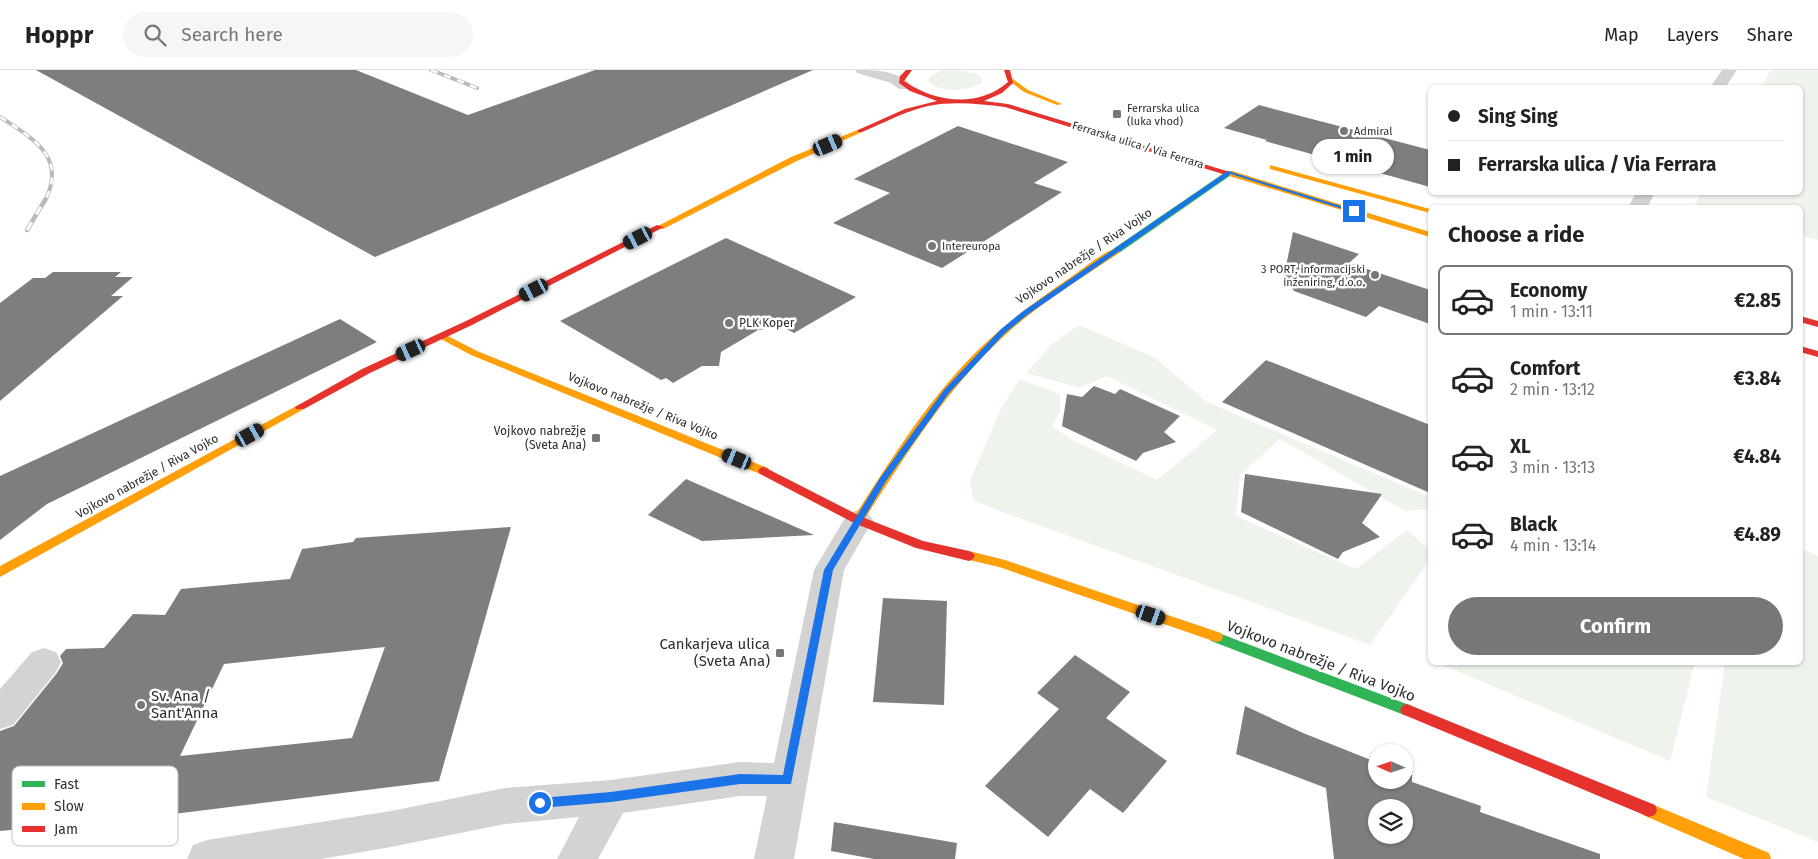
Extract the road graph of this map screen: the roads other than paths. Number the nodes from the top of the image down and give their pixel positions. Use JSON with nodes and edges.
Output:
{"nodes":[{"id":1,"x":862,"y":70,"type":"edge"},
{"id":2,"x":909,"y":70,"type":"edge"},
{"id":3,"x":1000,"y":70,"type":"edge"},
{"id":4,"x":1730,"y":70,"type":"edge"},
{"id":5,"x":1008,"y":74,"type":"edge"},
{"id":6,"x":1719,"y":85,"type":"edge"},
{"id":7,"x":900,"y":91,"type":"junction"},
{"id":8,"x":959,"y":101,"type":"junction"},
{"id":9,"x":1066,"y":106,"type":"dead end"},
{"id":10,"x":867,"y":116,"type":"dead end"},
{"id":11,"x":794,"y":159,"type":"junction"},
{"id":12,"x":1259,"y":163,"type":"dead end"},
{"id":13,"x":1230,"y":172,"type":"junction"},
{"id":14,"x":1428,"y":210,"type":"edge"},
{"id":15,"x":1428,"y":234,"type":"edge"},
{"id":16,"x":1803,"y":319,"type":"edge"},
{"id":17,"x":1818,"y":324,"type":"edge"},
{"id":18,"x":442,"y":336,"type":"junction"},
{"id":19,"x":1803,"y":350,"type":"edge"},
{"id":20,"x":1818,"y":354,"type":"edge"},
{"id":21,"x":858,"y":520,"type":"junction"},
{"id":22,"x":0,"y":572,"type":"edge"},
{"id":23,"x":44,"y":662,"type":"dead end"},
{"id":24,"x":0,"y":714,"type":"edge"},
{"id":25,"x":787,"y":780,"type":"junction"},
{"id":26,"x":611,"y":797,"type":"junction"},
{"id":27,"x":207,"y":859,"type":"edge"},
{"id":28,"x":577,"y":859,"type":"edge"},
{"id":29,"x":774,"y":859,"type":"edge"},
{"id":30,"x":1763,"y":859,"type":"edge"}],
"edges":[{"from":1,"to":7,"type":"street"},
{"from":2,"to":7,"type":"street"},
{"from":3,"to":5,"type":"street","name":"Ferrarska ulica / Via Ferrara"},
{"from":4,"to":6,"type":"street"},
{"from":5,"to":8,"type":"street"},
{"from":5,"to":9,"type":"street","name":"Ferrarska ulica / Via Ferrara"},
{"from":7,"to":8,"type":"street"},
{"from":8,"to":11,"type":"street"},
{"from":8,"to":13,"type":"street","name":"Ferrarska ulica / Via Ferrara"},
{"from":10,"to":11,"type":"street"},
{"from":11,"to":18,"type":"street","name":"Vojkovo nabrežje / Riva Vojko"},
{"from":12,"to":14,"type":"street"},
{"from":13,"to":15,"type":"street","name":"Ferrarska ulica / Via Ferrara"},
{"from":13,"to":21,"type":"street","name":"Vojkovo nabrežje / Riva Vojko"},
{"from":16,"to":17,"type":"street"},
{"from":18,"to":21,"type":"street","name":"Vojkovo nabrežje / Riva Vojko"},
{"from":18,"to":22,"type":"street","name":"Vojkovo nabrežje / Riva Vojko"},
{"from":19,"to":20,"type":"street"},
{"from":21,"to":25,"type":"street"},
{"from":21,"to":30,"type":"street","name":"Vojkovo nabrežje / Riva Vojko"},
{"from":23,"to":24,"type":"street"},
{"from":25,"to":26,"type":"street"},
{"from":25,"to":29,"type":"street"},
{"from":26,"to":27,"type":"street"},
{"from":26,"to":28,"type":"street"}]}
